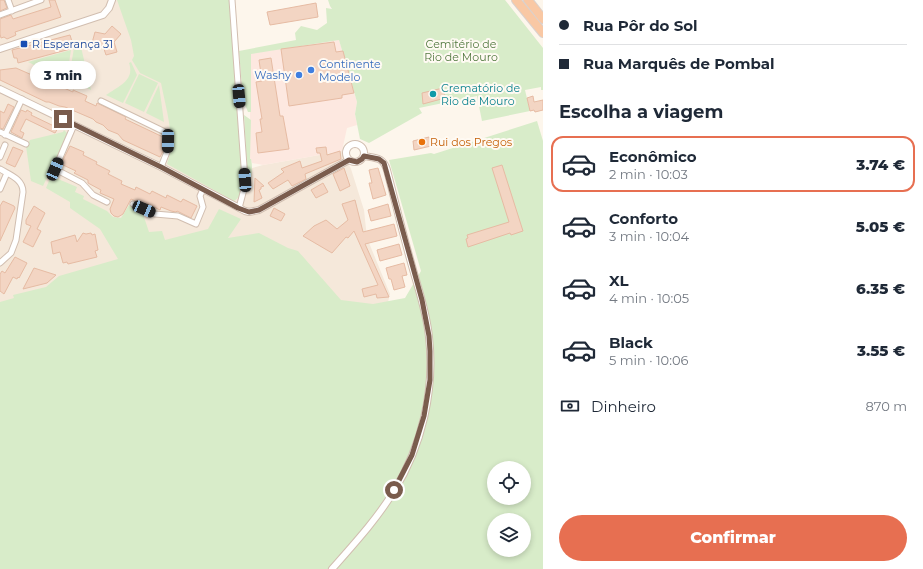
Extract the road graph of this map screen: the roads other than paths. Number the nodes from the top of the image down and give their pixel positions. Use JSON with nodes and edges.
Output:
{"nodes":[{"id":1,"x":8,"y":0,"type":"edge"},
{"id":2,"x":41,"y":0,"type":"edge"},
{"id":3,"x":112,"y":0,"type":"edge"},
{"id":4,"x":232,"y":0,"type":"edge"},
{"id":5,"x":516,"y":0,"type":"edge"},
{"id":6,"x":528,"y":0,"type":"edge"},
{"id":7,"x":12,"y":11,"type":"junction"},
{"id":8,"x":0,"y":15,"type":"edge"},
{"id":9,"x":543,"y":19,"type":"edge"},
{"id":10,"x":543,"y":33,"type":"edge"},
{"id":11,"x":0,"y":49,"type":"edge"},
{"id":12,"x":0,"y":89,"type":"edge"},
{"id":13,"x":22,"y":99,"type":"junction"},
{"id":14,"x":101,"y":101,"type":"dead end"},
{"id":15,"x":74,"y":125,"type":"junction"},
{"id":16,"x":3,"y":134,"type":"edge"},
{"id":17,"x":26,"y":144,"type":"dead end"},
{"id":18,"x":6,"y":146,"type":"dead end"},
{"id":19,"x":364,"y":156,"type":"junction"},
{"id":20,"x":0,"y":157,"type":"edge"},
{"id":21,"x":349,"y":160,"type":"junction"},
{"id":22,"x":161,"y":167,"type":"junction"},
{"id":23,"x":0,"y":170,"type":"edge"},
{"id":24,"x":7,"y":173,"type":"junction"},
{"id":25,"x":0,"y":189,"type":"edge"},
{"id":26,"x":203,"y":189,"type":"junction"},
{"id":27,"x":107,"y":202,"type":"dead end"},
{"id":28,"x":133,"y":204,"type":"dead end"},
{"id":29,"x":238,"y":208,"type":"junction"},
{"id":30,"x":0,"y":263,"type":"edge"},
{"id":31,"x":332,"y":569,"type":"edge"}],
"edges":[{"from":1,"to":7,"type":"street"},
{"from":2,"to":7,"type":"street"},
{"from":3,"to":11,"type":"street"},
{"from":4,"to":29,"type":"street"},
{"from":5,"to":10,"type":"highway"},
{"from":6,"to":9,"type":"highway"},
{"from":7,"to":8,"type":"street"},
{"from":12,"to":13,"type":"street"},
{"from":13,"to":15,"type":"street"},
{"from":13,"to":16,"type":"street"},
{"from":14,"to":22,"type":"street"},
{"from":15,"to":22,"type":"street"},
{"from":15,"to":27,"type":"street"},
{"from":16,"to":17,"type":"street"},
{"from":18,"to":20,"type":"street"},
{"from":19,"to":21,"type":"street"},
{"from":19,"to":21,"type":"street"},
{"from":19,"to":31,"type":"street"},
{"from":21,"to":29,"type":"street"},
{"from":22,"to":26,"type":"street"},
{"from":23,"to":24,"type":"street"},
{"from":24,"to":25,"type":"street"},
{"from":24,"to":30,"type":"street"},
{"from":26,"to":28,"type":"street"},
{"from":26,"to":29,"type":"street"}]}
